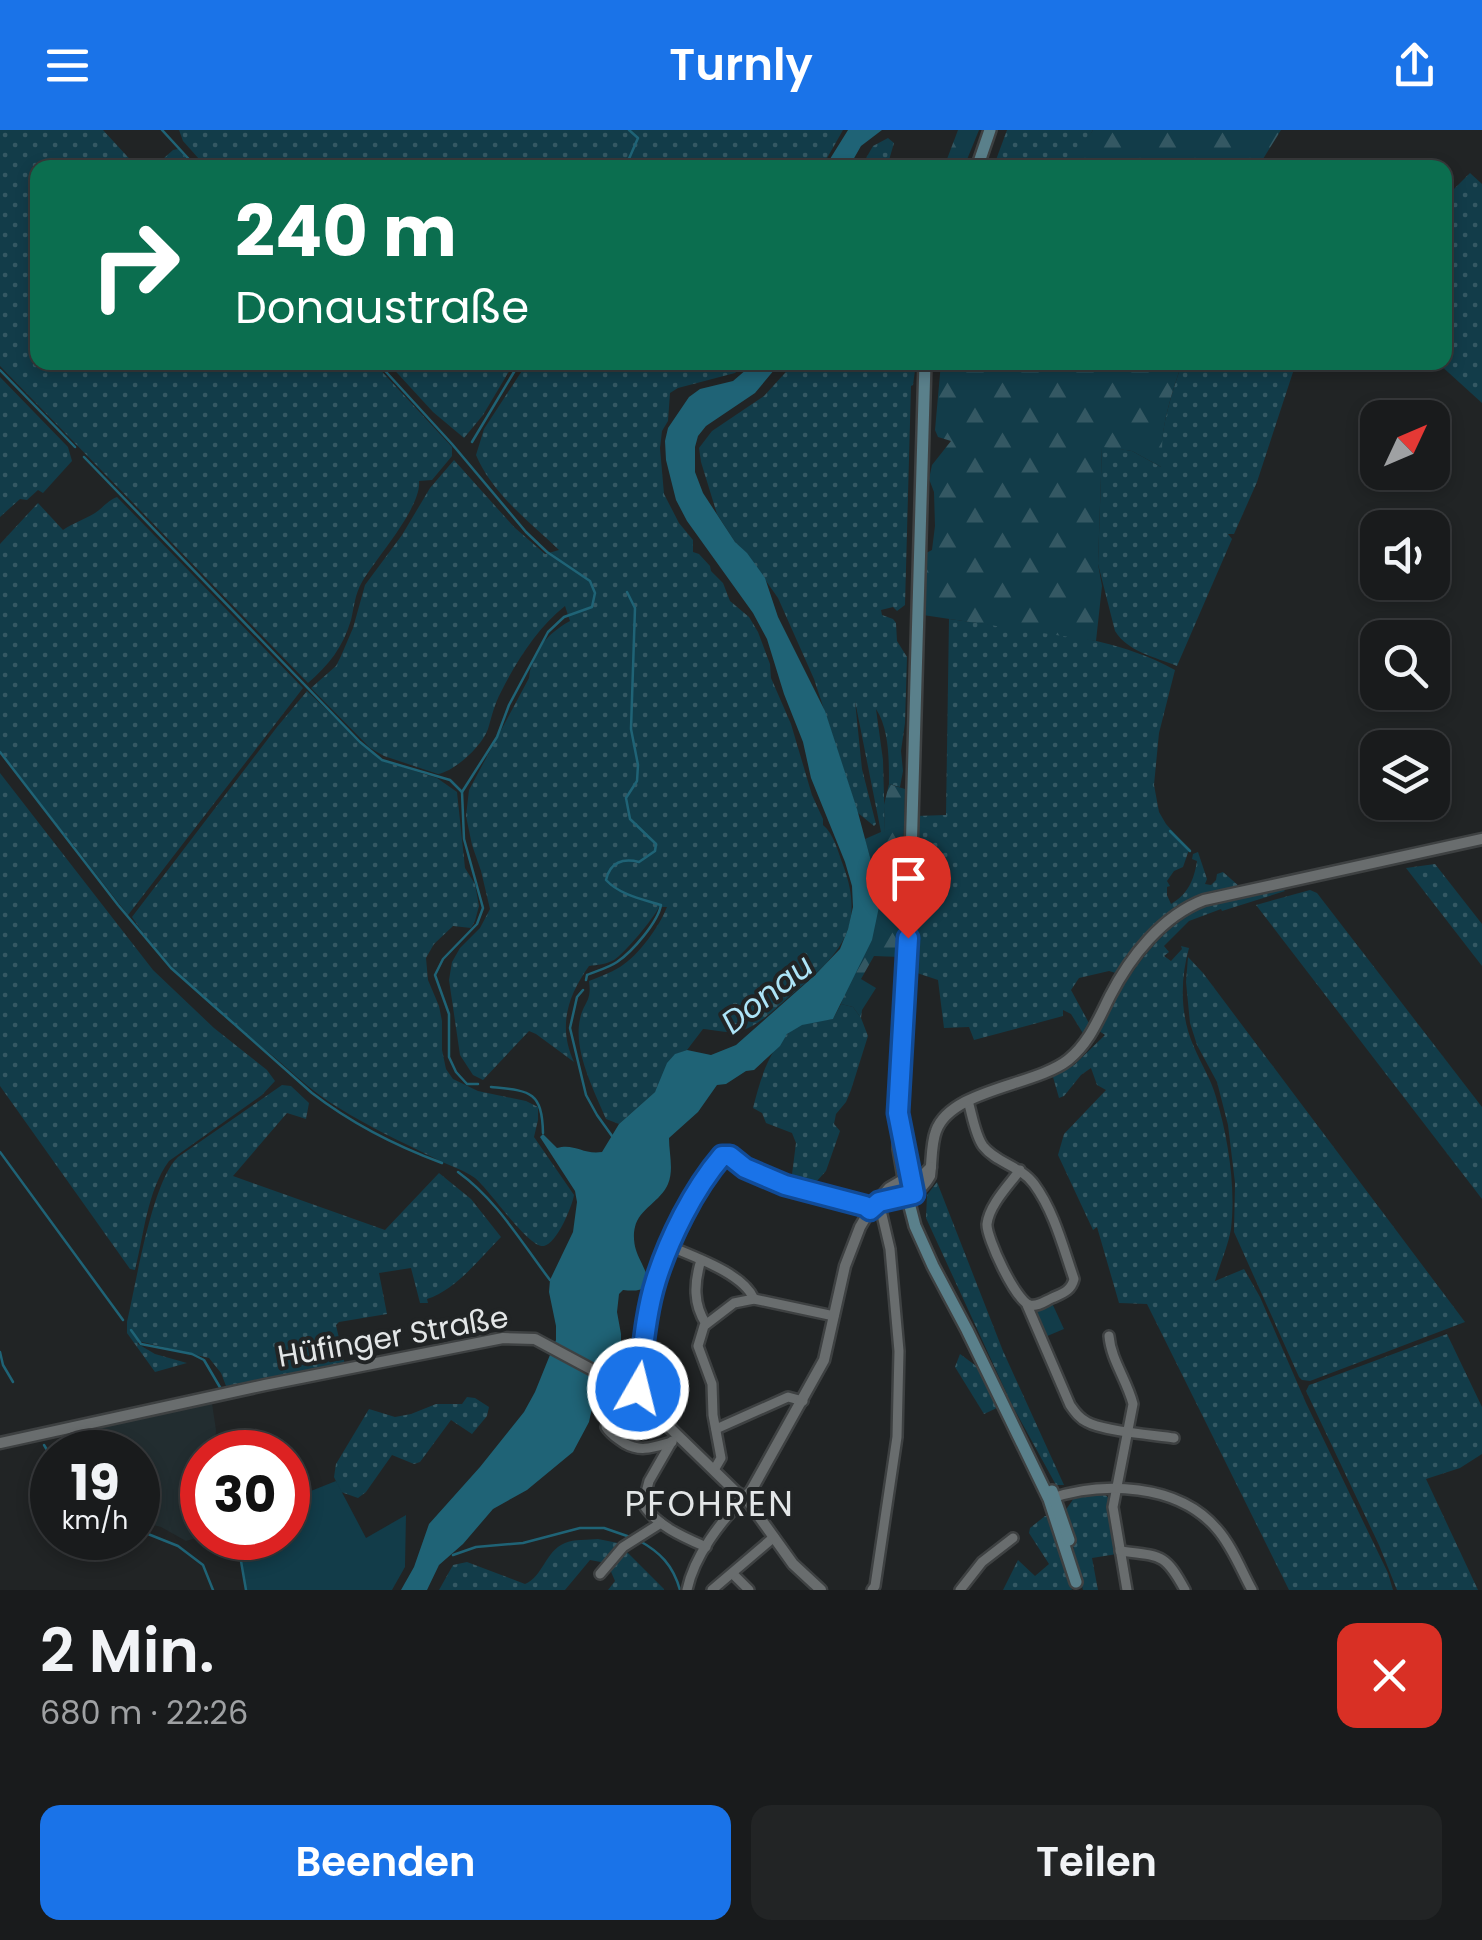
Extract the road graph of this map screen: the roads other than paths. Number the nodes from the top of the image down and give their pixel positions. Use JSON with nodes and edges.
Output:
{"nodes":[{"id":1,"x":990,"y":130,"type":"edge"},
{"id":2,"x":980,"y":160,"type":"edge"},
{"id":3,"x":925,"y":370,"type":"edge"},
{"id":4,"x":1482,"y":839,"type":"edge"},
{"id":5,"x":968,"y":1101,"type":"junction"},
{"id":6,"x":932,"y":1167,"type":"junction"},
{"id":7,"x":1020,"y":1170,"type":"junction"},
{"id":8,"x":907,"y":1180,"type":"junction"},
{"id":9,"x":910,"y":1194,"type":"junction"},
{"id":10,"x":874,"y":1206,"type":"junction"},
{"id":11,"x":669,"y":1246,"type":"junction"},
{"id":12,"x":701,"y":1260,"type":"junction"},
{"id":13,"x":754,"y":1299,"type":"junction"},
{"id":14,"x":1027,"y":1305,"type":"junction"},
{"id":15,"x":834,"y":1316,"type":"junction"},
{"id":16,"x":706,"y":1324,"type":"junction"},
{"id":17,"x":1109,"y":1336,"type":"dead end"},
{"id":18,"x":634,"y":1392,"type":"junction"},
{"id":19,"x":802,"y":1401,"type":"junction"},
{"id":20,"x":716,"y":1430,"type":"junction"},
{"id":21,"x":1127,"y":1430,"type":"junction"},
{"id":22,"x":674,"y":1437,"type":"junction"},
{"id":23,"x":1174,"y":1438,"type":"dead end"},
{"id":24,"x":0,"y":1443,"type":"edge"},
{"id":25,"x":714,"y":1470,"type":"junction"},
{"id":26,"x":1116,"y":1487,"type":"junction"},
{"id":27,"x":745,"y":1497,"type":"junction"},
{"id":28,"x":1052,"y":1497,"type":"junction"},
{"id":29,"x":661,"y":1523,"type":"junction"},
{"id":30,"x":774,"y":1537,"type":"junction"},
{"id":31,"x":1012,"y":1538,"type":"dead end"},
{"id":32,"x":706,"y":1547,"type":"junction"},
{"id":33,"x":1120,"y":1552,"type":"junction"},
{"id":34,"x":600,"y":1574,"type":"dead end"},
{"id":35,"x":734,"y":1574,"type":"junction"},
{"id":36,"x":1076,"y":1586,"type":"edge"},
{"id":37,"x":688,"y":1589,"type":"edge"},
{"id":38,"x":712,"y":1590,"type":"edge"},
{"id":39,"x":748,"y":1590,"type":"edge"},
{"id":40,"x":820,"y":1590,"type":"edge"},
{"id":41,"x":872,"y":1590,"type":"edge"},
{"id":42,"x":960,"y":1590,"type":"edge"},
{"id":43,"x":1127,"y":1590,"type":"edge"},
{"id":44,"x":1185,"y":1590,"type":"edge"},
{"id":45,"x":1252,"y":1590,"type":"edge"}],
"edges":[{"from":1,"to":2,"type":"main road"},
{"from":3,"to":8,"type":"main road"},
{"from":4,"to":5,"type":"street"},
{"from":5,"to":6,"type":"street"},
{"from":5,"to":7,"type":"street"},
{"from":6,"to":8,"type":"street"},
{"from":6,"to":9,"type":"street"},
{"from":7,"to":14,"type":"street"},
{"from":7,"to":14,"type":"street"},
{"from":8,"to":9,"type":"main road"},
{"from":8,"to":10,"type":"street"},
{"from":9,"to":10,"type":"street"},
{"from":9,"to":28,"type":"main road"},
{"from":10,"to":11,"type":"street"},
{"from":10,"to":15,"type":"street"},
{"from":10,"to":41,"type":"street"},
{"from":11,"to":12,"type":"street"},
{"from":11,"to":18,"type":"street"},
{"from":12,"to":13,"type":"street"},
{"from":12,"to":16,"type":"street"},
{"from":13,"to":15,"type":"street"},
{"from":13,"to":16,"type":"street"},
{"from":14,"to":21,"type":"street"},
{"from":15,"to":19,"type":"street"},
{"from":16,"to":20,"type":"street"},
{"from":17,"to":21,"type":"street"},
{"from":18,"to":22,"type":"street","name":"Hüfinger Straße"},
{"from":18,"to":22,"type":"street"},
{"from":18,"to":24,"type":"street","name":"Hüfinger Straße"},
{"from":19,"to":20,"type":"street"},
{"from":19,"to":27,"type":"street"},
{"from":20,"to":25,"type":"street"},
{"from":21,"to":23,"type":"street"},
{"from":21,"to":26,"type":"street"},
{"from":22,"to":25,"type":"street","name":"Hüfinger Straße"},
{"from":22,"to":29,"type":"street"},
{"from":25,"to":27,"type":"street","name":"Hüfinger Straße"},
{"from":26,"to":28,"type":"street"},
{"from":26,"to":33,"type":"street"},
{"from":26,"to":45,"type":"street"},
{"from":27,"to":30,"type":"street","name":"Hüfinger Straße"},
{"from":27,"to":32,"type":"street"},
{"from":28,"to":36,"type":"main road"},
{"from":29,"to":32,"type":"street"},
{"from":29,"to":34,"type":"street"},
{"from":30,"to":35,"type":"street"},
{"from":30,"to":40,"type":"street","name":"Hüfinger Straße"},
{"from":31,"to":42,"type":"street"},
{"from":32,"to":37,"type":"street"},
{"from":33,"to":43,"type":"street"},
{"from":33,"to":44,"type":"street"},
{"from":35,"to":38,"type":"street"},
{"from":35,"to":39,"type":"street"}]}
